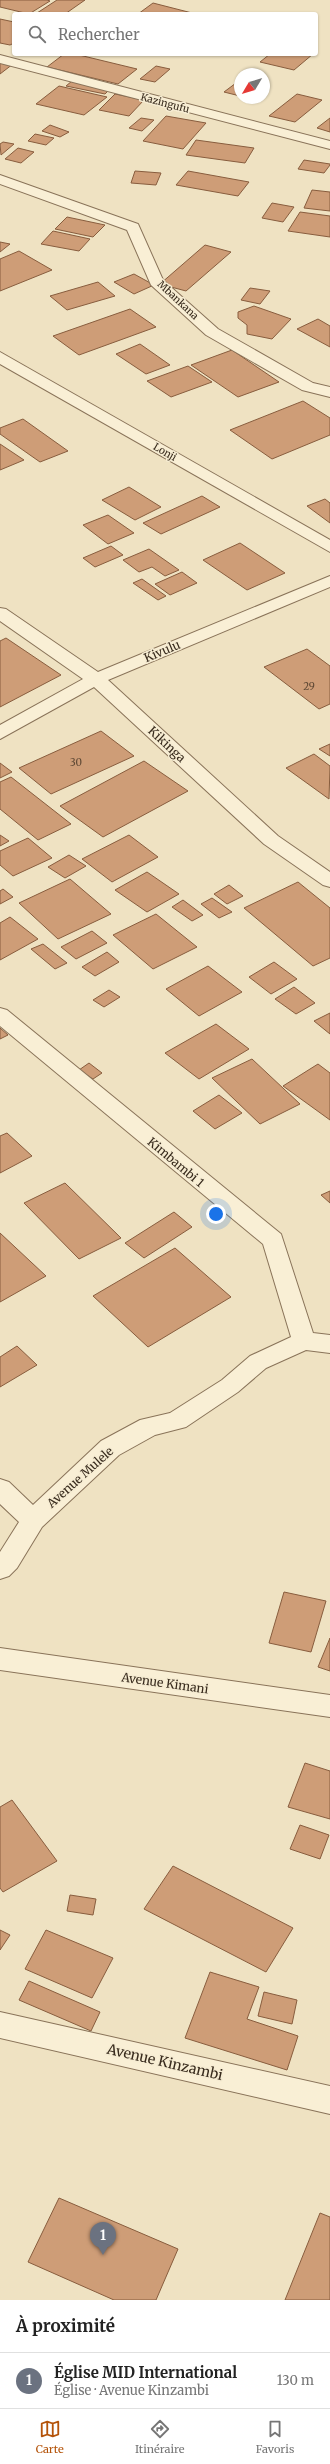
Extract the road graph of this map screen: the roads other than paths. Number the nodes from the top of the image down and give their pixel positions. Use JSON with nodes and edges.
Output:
{"nodes":[{"id":1,"x":0,"y":59,"type":"edge"},
{"id":2,"x":330,"y":145,"type":"edge"},
{"id":3,"x":0,"y":179,"type":"edge"},
{"id":4,"x":0,"y":357,"type":"edge"},
{"id":5,"x":330,"y":392,"type":"edge"},
{"id":6,"x":330,"y":547,"type":"edge"},
{"id":7,"x":330,"y":581,"type":"edge"},
{"id":8,"x":0,"y":613,"type":"edge"},
{"id":9,"x":96,"y":678,"type":"junction"},
{"id":10,"x":0,"y":733,"type":"edge"},
{"id":11,"x":330,"y":881,"type":"edge"},
{"id":12,"x":0,"y":1015,"type":"edge"},
{"id":13,"x":304,"y":1341,"type":"junction"},
{"id":14,"x":330,"y":1344,"type":"edge"},
{"id":15,"x":0,"y":1489,"type":"edge"},
{"id":16,"x":32,"y":1520,"type":"junction"},
{"id":17,"x":0,"y":1569,"type":"edge"},
{"id":18,"x":0,"y":1659,"type":"edge"},
{"id":19,"x":330,"y":1706,"type":"edge"},
{"id":20,"x":0,"y":2025,"type":"edge"},
{"id":21,"x":330,"y":2100,"type":"edge"}],
"edges":[{"from":1,"to":2,"type":"street","name":"Kazingufu"},
{"from":3,"to":5,"type":"street","name":"Mbankana"},
{"from":4,"to":6,"type":"street","name":"Lonji"},
{"from":7,"to":9,"type":"street","name":"Kivulu"},
{"from":8,"to":9,"type":"street","name":"Kikinga"},
{"from":9,"to":10,"type":"street","name":"Kivulu"},
{"from":9,"to":11,"type":"street","name":"Kikinga"},
{"from":12,"to":13,"type":"street","name":"Kimbambi 1"},
{"from":13,"to":14,"type":"street"},
{"from":13,"to":16,"type":"street","name":"Avenue Mulele"},
{"from":15,"to":16,"type":"street"},
{"from":16,"to":17,"type":"street","name":"Avenue Mulele"},
{"from":18,"to":19,"type":"street","name":"Avenue Kimani"},
{"from":20,"to":21,"type":"street","name":"Avenue Kinzambi"}]}
